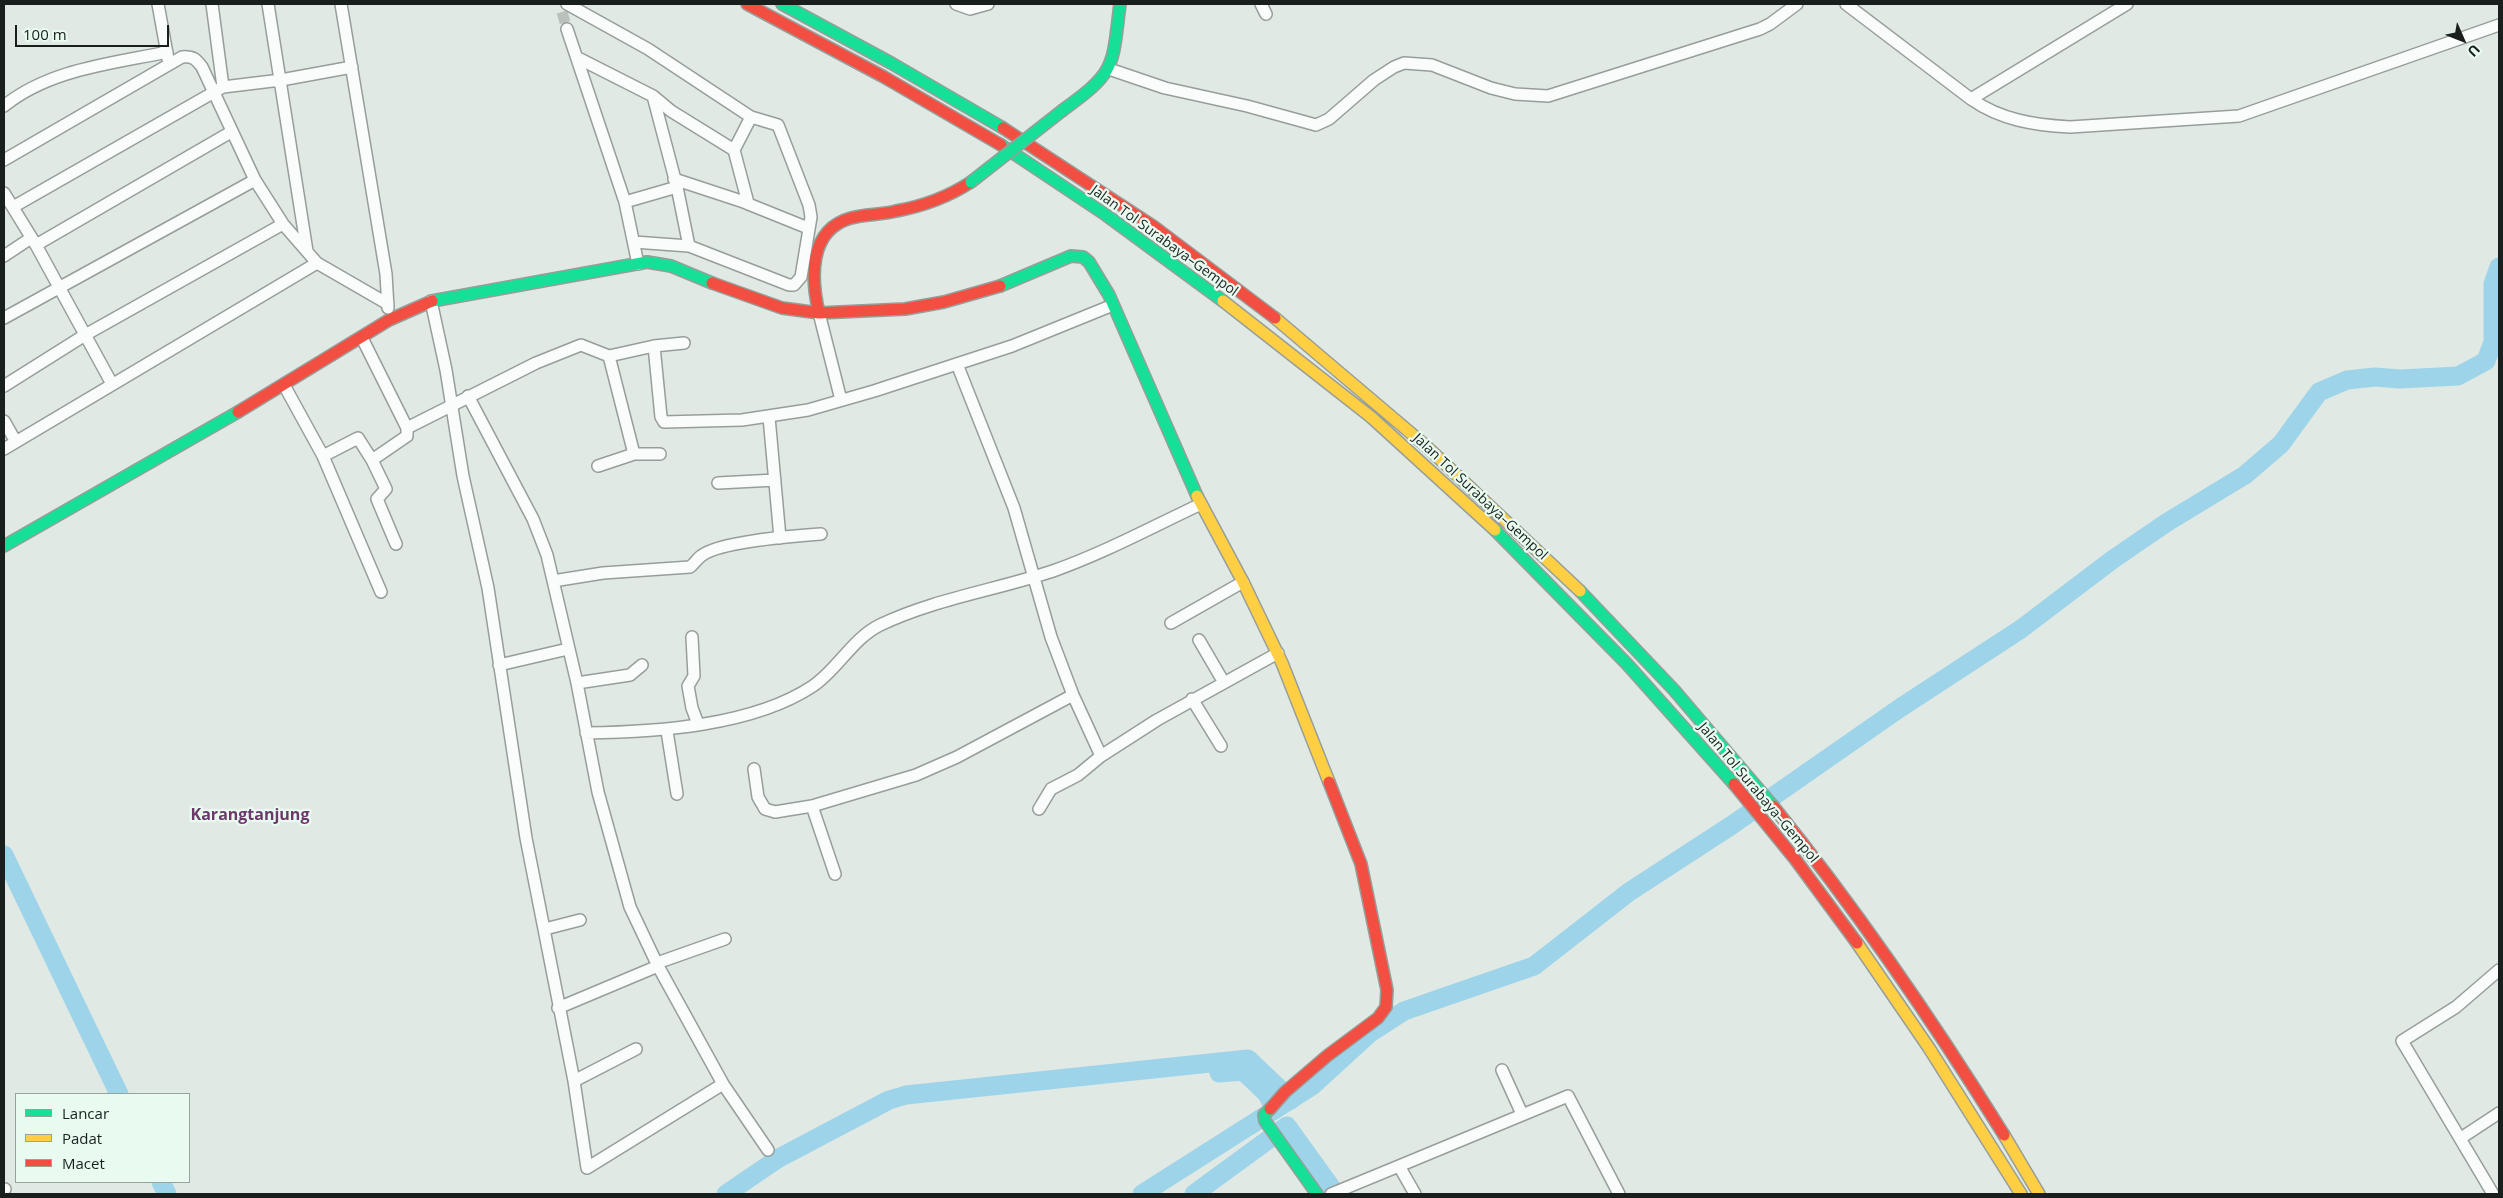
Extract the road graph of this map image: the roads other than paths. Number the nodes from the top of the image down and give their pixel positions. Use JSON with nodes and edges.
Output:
{"nodes":[{"id":1,"x":158,"y":4,"type":"edge"},
{"id":2,"x":212,"y":4,"type":"edge"},
{"id":3,"x":268,"y":4,"type":"edge"},
{"id":4,"x":341,"y":4,"type":"edge"},
{"id":5,"x":747,"y":4,"type":"edge"},
{"id":6,"x":782,"y":4,"type":"edge"},
{"id":7,"x":956,"y":4,"type":"edge"},
{"id":8,"x":988,"y":4,"type":"edge"},
{"id":9,"x":1120,"y":4,"type":"edge"},
{"id":10,"x":1797,"y":4,"type":"edge"},
{"id":11,"x":1846,"y":4,"type":"edge"},
{"id":12,"x":2127,"y":4,"type":"edge"},
{"id":13,"x":563,"y":6,"type":"edge"},
{"id":14,"x":2499,"y":25,"type":"edge"},
{"id":15,"x":568,"y":29,"type":"tunnel mouth"},
{"id":16,"x":166,"y":52,"type":"junction"},
{"id":17,"x":578,"y":58,"type":"junction"},
{"id":18,"x":169,"y":66,"type":"junction"},
{"id":19,"x":352,"y":67,"type":"junction"},
{"id":20,"x":1109,"y":70,"type":"junction"},
{"id":21,"x":281,"y":80,"type":"junction"},
{"id":22,"x":218,"y":90,"type":"junction"},
{"id":23,"x":653,"y":96,"type":"junction"},
{"id":24,"x":1975,"y":97,"type":"junction"},
{"id":25,"x":4,"y":106,"type":"edge"},
{"id":26,"x":752,"y":117,"type":"junction"},
{"id":27,"x":231,"y":132,"type":"junction"},
{"id":28,"x":734,"y":150,"type":"junction"},
{"id":29,"x":4,"y":160,"type":"edge"},
{"id":30,"x":255,"y":180,"type":"junction"},
{"id":31,"x":676,"y":183,"type":"junction"},
{"id":32,"x":4,"y":196,"type":"edge"},
{"id":33,"x":625,"y":202,"type":"junction"},
{"id":34,"x":748,"y":203,"type":"junction"},
{"id":35,"x":13,"y":207,"type":"junction"},
{"id":36,"x":283,"y":224,"type":"junction"},
{"id":37,"x":808,"y":228,"type":"junction"},
{"id":38,"x":33,"y":241,"type":"junction"},
{"id":39,"x":634,"y":242,"type":"junction"},
{"id":40,"x":689,"y":246,"type":"junction"},
{"id":41,"x":307,"y":251,"type":"junction"},
{"id":42,"x":4,"y":256,"type":"edge"},
{"id":43,"x":317,"y":263,"type":"junction"},
{"id":44,"x":638,"y":264,"type":"junction"},
{"id":45,"x":60,"y":289,"type":"junction"},
{"id":46,"x":431,"y":301,"type":"junction"},
{"id":47,"x":388,"y":304,"type":"junction"},
{"id":48,"x":1113,"y":305,"type":"junction"},
{"id":49,"x":819,"y":313,"type":"junction"},
{"id":50,"x":4,"y":318,"type":"edge"},
{"id":51,"x":389,"y":320,"type":"junction"},
{"id":52,"x":85,"y":335,"type":"junction"},
{"id":53,"x":362,"y":338,"type":"junction"},
{"id":54,"x":684,"y":343,"type":"dead end"},
{"id":55,"x":654,"y":346,"type":"junction"},
{"id":56,"x":609,"y":356,"type":"junction"},
{"id":57,"x":958,"y":364,"type":"junction"},
{"id":58,"x":5,"y":381,"type":"edge"},
{"id":59,"x":112,"y":384,"type":"junction"},
{"id":60,"x":284,"y":385,"type":"junction"},
{"id":61,"x":468,"y":396,"type":"junction"},
{"id":62,"x":841,"y":400,"type":"junction"},
{"id":63,"x":452,"y":405,"type":"junction"},
{"id":64,"x":769,"y":417,"type":"junction"},
{"id":65,"x":4,"y":421,"type":"edge"},
{"id":66,"x":407,"y":428,"type":"junction"},
{"id":67,"x":16,"y":442,"type":"junction"},
{"id":68,"x":4,"y":449,"type":"edge"},
{"id":69,"x":634,"y":454,"type":"junction"},
{"id":70,"x":660,"y":454,"type":"dead end"},
{"id":71,"x":323,"y":456,"type":"junction"},
{"id":72,"x":372,"y":460,"type":"junction"},
{"id":73,"x":598,"y":466,"type":"dead end"},
{"id":74,"x":775,"y":480,"type":"junction"},
{"id":75,"x":718,"y":483,"type":"dead end"},
{"id":76,"x":1201,"y":504,"type":"junction"},
{"id":77,"x":821,"y":534,"type":"dead end"},
{"id":78,"x":780,"y":538,"type":"junction"},
{"id":79,"x":396,"y":544,"type":"dead end"},
{"id":80,"x":4,"y":546,"type":"edge"},
{"id":81,"x":1032,"y":577,"type":"junction"},
{"id":82,"x":554,"y":581,"type":"junction"},
{"id":83,"x":1243,"y":582,"type":"junction"},
{"id":84,"x":381,"y":592,"type":"dead end"},
{"id":85,"x":1170,"y":623,"type":"dead end"},
{"id":86,"x":692,"y":637,"type":"dead end"},
{"id":87,"x":1199,"y":640,"type":"dead end"},
{"id":88,"x":568,"y":649,"type":"junction"},
{"id":89,"x":1278,"y":653,"type":"junction"},
{"id":90,"x":499,"y":665,"type":"junction"},
{"id":91,"x":642,"y":665,"type":"dead end"},
{"id":92,"x":1223,"y":682,"type":"junction"},
{"id":93,"x":577,"y":683,"type":"junction"},
{"id":94,"x":1073,"y":695,"type":"junction"},
{"id":95,"x":1192,"y":699,"type":"junction"},
{"id":96,"x":698,"y":724,"type":"junction"},
{"id":97,"x":667,"y":731,"type":"junction"},
{"id":98,"x":586,"y":733,"type":"junction"},
{"id":99,"x":1222,"y":746,"type":"dead end"},
{"id":100,"x":1100,"y":756,"type":"junction"},
{"id":101,"x":754,"y":769,"type":"dead end"},
{"id":102,"x":677,"y":794,"type":"dead end"},
{"id":103,"x":812,"y":806,"type":"junction"},
{"id":104,"x":1039,"y":809,"type":"dead end"},
{"id":105,"x":835,"y":874,"type":"dead end"},
{"id":106,"x":580,"y":920,"type":"dead end"},
{"id":107,"x":545,"y":929,"type":"junction"},
{"id":108,"x":724,"y":939,"type":"dead end"},
{"id":109,"x":657,"y":965,"type":"junction"},
{"id":110,"x":2499,"y":970,"type":"edge"},
{"id":111,"x":558,"y":1008,"type":"junction"},
{"id":112,"x":636,"y":1049,"type":"dead end"},
{"id":113,"x":1502,"y":1070,"type":"dead end"},
{"id":114,"x":574,"y":1081,"type":"junction"},
{"id":115,"x":723,"y":1084,"type":"junction"},
{"id":116,"x":2499,"y":1112,"type":"edge"},
{"id":117,"x":1522,"y":1114,"type":"junction"},
{"id":118,"x":2461,"y":1138,"type":"junction"},
{"id":119,"x":768,"y":1150,"type":"dead end"},
{"id":120,"x":1399,"y":1166,"type":"junction"},
{"id":121,"x":1334,"y":1193,"type":"edge"},
{"id":122,"x":1317,"y":1194,"type":"edge"},
{"id":123,"x":1415,"y":1194,"type":"edge"},
{"id":124,"x":1619,"y":1194,"type":"edge"},
{"id":125,"x":2021,"y":1194,"type":"edge"},
{"id":126,"x":2039,"y":1194,"type":"edge"},
{"id":127,"x":2493,"y":1194,"type":"edge"}],
"edges":[{"from":1,"to":16,"type":"street"},
{"from":2,"to":22,"type":"street"},
{"from":3,"to":21,"type":"street"},
{"from":4,"to":19,"type":"street"},
{"from":5,"to":125,"type":"main road","name":"Jalan Tol Surabaya–Gempol"},
{"from":6,"to":126,"type":"main road","name":"Jalan Tol Surabaya–Gempol"},
{"from":7,"to":8,"type":"street"},
{"from":9,"to":20,"type":"main road"},
{"from":10,"to":20,"type":"street"},
{"from":11,"to":24,"type":"street"},
{"from":12,"to":24,"type":"street"},
{"from":13,"to":26,"type":"street"},
{"from":14,"to":24,"type":"street"},
{"from":15,"to":17,"type":"street"},
{"from":16,"to":18,"type":"street"},
{"from":16,"to":25,"type":"street"},
{"from":17,"to":23,"type":"street"},
{"from":17,"to":33,"type":"street"},
{"from":18,"to":22,"type":"street"},
{"from":18,"to":29,"type":"street"},
{"from":19,"to":21,"type":"street"},
{"from":19,"to":47,"type":"street"},
{"from":20,"to":49,"type":"main road","bridge":true},
{"from":21,"to":22,"type":"street"},
{"from":21,"to":41,"type":"street"},
{"from":22,"to":27,"type":"street"},
{"from":22,"to":35,"type":"street"},
{"from":23,"to":28,"type":"street"},
{"from":23,"to":31,"type":"street"},
{"from":26,"to":28,"type":"street"},
{"from":26,"to":37,"type":"street"},
{"from":27,"to":30,"type":"street"},
{"from":27,"to":38,"type":"street"},
{"from":28,"to":34,"type":"street"},
{"from":30,"to":36,"type":"street"},
{"from":30,"to":45,"type":"street"},
{"from":31,"to":33,"type":"street"},
{"from":31,"to":34,"type":"street"},
{"from":31,"to":40,"type":"street"},
{"from":32,"to":35,"type":"street"},
{"from":33,"to":39,"type":"street"},
{"from":34,"to":37,"type":"street"},
{"from":35,"to":38,"type":"street"},
{"from":36,"to":41,"type":"street"},
{"from":36,"to":52,"type":"street"},
{"from":37,"to":40,"type":"street"},
{"from":38,"to":42,"type":"street"},
{"from":38,"to":45,"type":"street"},
{"from":39,"to":40,"type":"street"},
{"from":39,"to":44,"type":"street"},
{"from":41,"to":43,"type":"street"},
{"from":43,"to":47,"type":"street"},
{"from":43,"to":59,"type":"street"},
{"from":44,"to":46,"type":"main road"},
{"from":44,"to":49,"type":"main road"},
{"from":45,"to":50,"type":"street"},
{"from":45,"to":52,"type":"street"},
{"from":46,"to":51,"type":"main road"},
{"from":46,"to":63,"type":"street"},
{"from":47,"to":51,"type":"street"},
{"from":48,"to":49,"type":"main road"},
{"from":48,"to":57,"type":"street"},
{"from":48,"to":76,"type":"main road"},
{"from":49,"to":62,"type":"street"},
{"from":51,"to":53,"type":"main road"},
{"from":52,"to":58,"type":"street"},
{"from":52,"to":59,"type":"street"},
{"from":53,"to":60,"type":"main road"},
{"from":53,"to":66,"type":"street"},
{"from":54,"to":55,"type":"street"},
{"from":55,"to":56,"type":"street"},
{"from":55,"to":64,"type":"street"},
{"from":56,"to":61,"type":"street"},
{"from":56,"to":69,"type":"street"},
{"from":57,"to":62,"type":"street"},
{"from":57,"to":81,"type":"street"},
{"from":59,"to":67,"type":"street"},
{"from":60,"to":71,"type":"street"},
{"from":60,"to":80,"type":"main road"},
{"from":61,"to":63,"type":"street"},
{"from":61,"to":82,"type":"street"},
{"from":62,"to":64,"type":"street"},
{"from":63,"to":66,"type":"street"},
{"from":63,"to":90,"type":"street"},
{"from":64,"to":74,"type":"street"},
{"from":65,"to":67,"type":"street"},
{"from":66,"to":72,"type":"street"},
{"from":67,"to":68,"type":"street"},
{"from":69,"to":70,"type":"street"},
{"from":69,"to":73,"type":"street"},
{"from":71,"to":72,"type":"street"},
{"from":71,"to":84,"type":"street"},
{"from":72,"to":79,"type":"street"},
{"from":74,"to":75,"type":"street"},
{"from":74,"to":78,"type":"street"},
{"from":76,"to":81,"type":"street"},
{"from":76,"to":83,"type":"main road"},
{"from":77,"to":78,"type":"street"},
{"from":78,"to":82,"type":"street"},
{"from":81,"to":94,"type":"street"},
{"from":81,"to":96,"type":"street"},
{"from":82,"to":88,"type":"street"},
{"from":83,"to":85,"type":"street"},
{"from":83,"to":89,"type":"main road"},
{"from":86,"to":96,"type":"street"},
{"from":87,"to":92,"type":"street"},
{"from":88,"to":90,"type":"street"},
{"from":88,"to":93,"type":"street"},
{"from":89,"to":92,"type":"street"},
{"from":89,"to":122,"type":"main road"},
{"from":90,"to":107,"type":"street"},
{"from":91,"to":93,"type":"street"},
{"from":92,"to":95,"type":"street"},
{"from":93,"to":98,"type":"street"},
{"from":94,"to":100,"type":"street"},
{"from":94,"to":103,"type":"street"},
{"from":95,"to":99,"type":"street"},
{"from":95,"to":100,"type":"street"},
{"from":96,"to":97,"type":"street"},
{"from":97,"to":98,"type":"street"},
{"from":97,"to":102,"type":"street"},
{"from":98,"to":109,"type":"street"},
{"from":100,"to":104,"type":"street"},
{"from":101,"to":103,"type":"street"},
{"from":103,"to":105,"type":"street"},
{"from":106,"to":107,"type":"street"},
{"from":107,"to":111,"type":"street"},
{"from":108,"to":109,"type":"street"},
{"from":109,"to":111,"type":"street"},
{"from":109,"to":115,"type":"street"},
{"from":110,"to":118,"type":"street"},
{"from":111,"to":114,"type":"street"},
{"from":112,"to":114,"type":"street"},
{"from":113,"to":117,"type":"street"},
{"from":114,"to":115,"type":"street"},
{"from":115,"to":119,"type":"street"},
{"from":116,"to":118,"type":"street"},
{"from":117,"to":120,"type":"street"},
{"from":117,"to":124,"type":"street"},
{"from":118,"to":127,"type":"street"},
{"from":120,"to":121,"type":"street"},
{"from":120,"to":123,"type":"street"}]}
